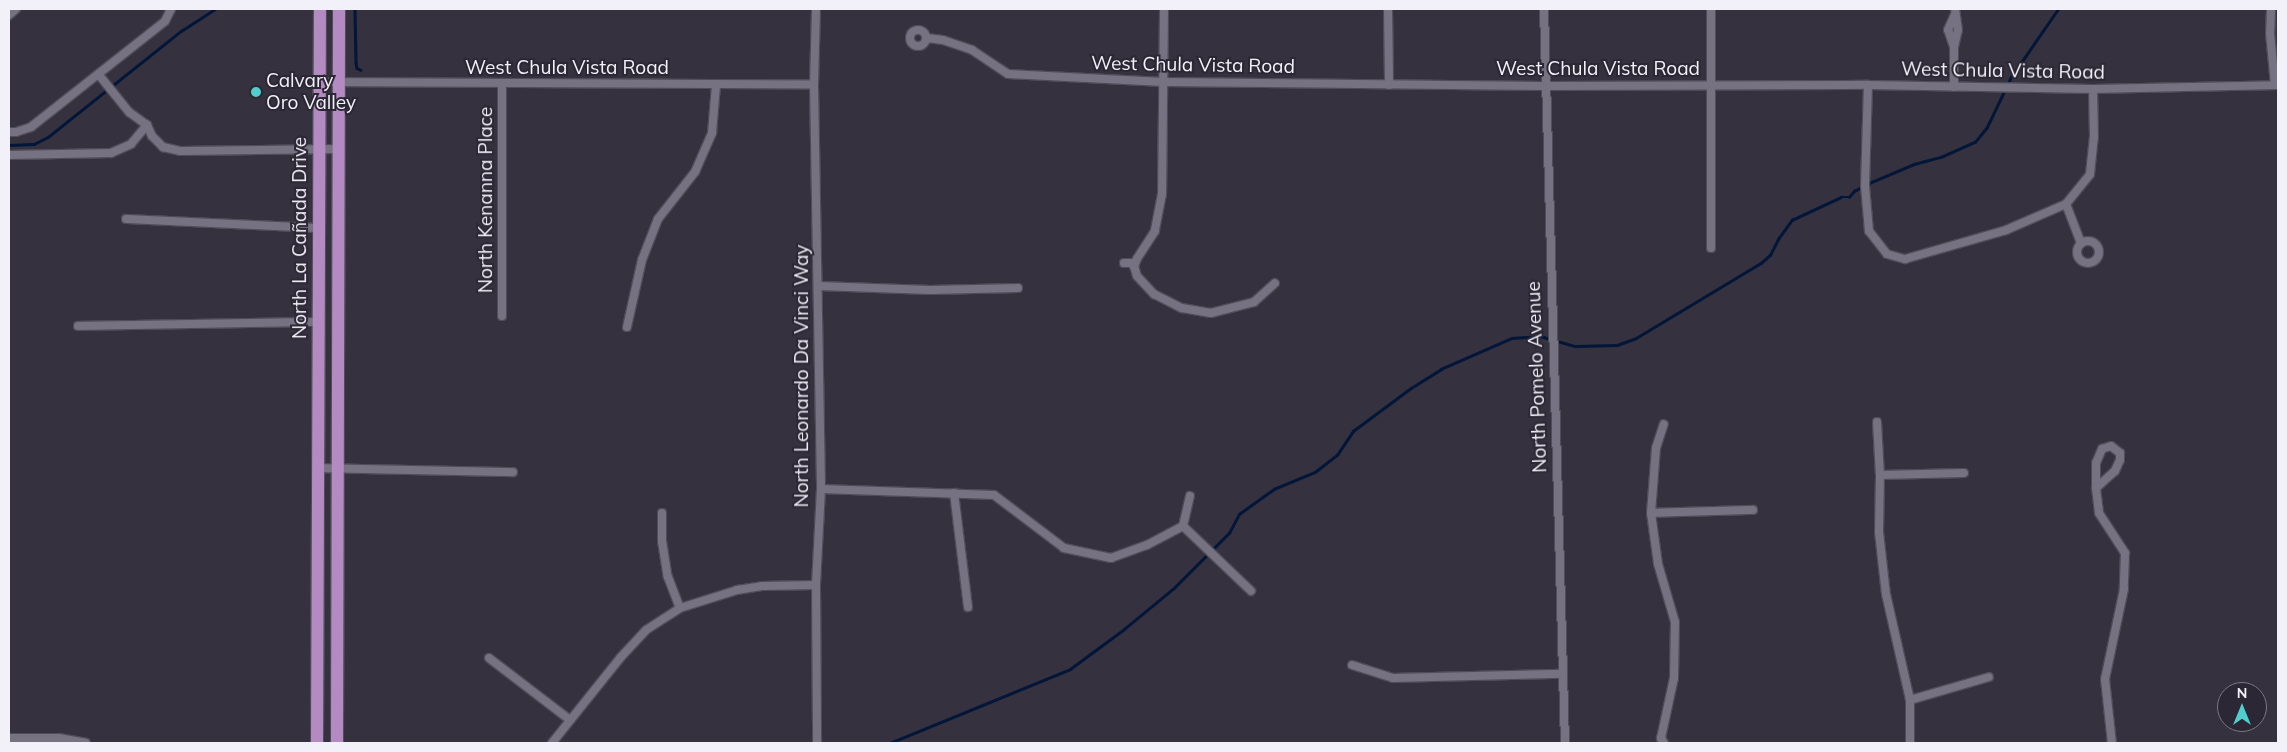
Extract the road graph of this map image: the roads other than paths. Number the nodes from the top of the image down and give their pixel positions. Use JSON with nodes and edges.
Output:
{"nodes":[{"id":1,"x":16,"y":9,"type":"edge"},
{"id":2,"x":171,"y":9,"type":"edge"},
{"id":3,"x":320,"y":9,"type":"edge"},
{"id":4,"x":339,"y":9,"type":"edge"},
{"id":5,"x":816,"y":9,"type":"edge"},
{"id":6,"x":1164,"y":9,"type":"edge"},
{"id":7,"x":1388,"y":9,"type":"edge"},
{"id":8,"x":1544,"y":9,"type":"edge"},
{"id":9,"x":1711,"y":9,"type":"edge"},
{"id":10,"x":2271,"y":9,"type":"edge"},
{"id":11,"x":1955,"y":11,"type":"edge"},
{"id":12,"x":9,"y":15,"type":"edge"},
{"id":13,"x":926,"y":38,"type":"dead end"},
{"id":14,"x":99,"y":75,"type":"junction"},
{"id":15,"x":320,"y":82,"type":"junction"},
{"id":16,"x":339,"y":82,"type":"junction"},
{"id":17,"x":1164,"y":82,"type":"junction"},
{"id":18,"x":502,"y":84,"type":"junction"},
{"id":19,"x":1712,"y":84,"type":"junction"},
{"id":20,"x":716,"y":85,"type":"junction"},
{"id":21,"x":814,"y":85,"type":"junction"},
{"id":22,"x":1389,"y":85,"type":"junction"},
{"id":23,"x":1868,"y":85,"type":"junction"},
{"id":24,"x":2276,"y":85,"type":"edge"},
{"id":25,"x":1544,"y":86,"type":"junction"},
{"id":26,"x":1954,"y":86,"type":"junction"},
{"id":27,"x":2093,"y":89,"type":"junction"},
{"id":28,"x":147,"y":125,"type":"junction"},
{"id":29,"x":9,"y":132,"type":"edge"},
{"id":30,"x":320,"y":149,"type":"junction"},
{"id":31,"x":339,"y":149,"type":"junction"},
{"id":32,"x":9,"y":155,"type":"edge"},
{"id":33,"x":2066,"y":204,"type":"junction"},
{"id":34,"x":126,"y":220,"type":"dead end"},
{"id":35,"x":319,"y":228,"type":"junction"},
{"id":36,"x":2082,"y":243,"type":"dead end"},
{"id":37,"x":1711,"y":248,"type":"dead end"},
{"id":38,"x":1124,"y":263,"type":"dead end"},
{"id":39,"x":1136,"y":263,"type":"junction"},
{"id":40,"x":1275,"y":283,"type":"dead end"},
{"id":41,"x":819,"y":286,"type":"junction"},
{"id":42,"x":1018,"y":288,"type":"dead end"},
{"id":43,"x":502,"y":316,"type":"dead end"},
{"id":44,"x":319,"y":322,"type":"junction"},
{"id":45,"x":78,"y":326,"type":"dead end"},
{"id":46,"x":627,"y":327,"type":"dead end"},
{"id":47,"x":1876,"y":422,"type":"dead end"},
{"id":48,"x":1664,"y":424,"type":"dead end"},
{"id":49,"x":338,"y":467,"type":"junction"},
{"id":50,"x":318,"y":468,"type":"junction"},
{"id":51,"x":513,"y":472,"type":"dead end"},
{"id":52,"x":1964,"y":473,"type":"dead end"},
{"id":53,"x":1880,"y":475,"type":"junction"},
{"id":54,"x":2096,"y":488,"type":"junction"},
{"id":55,"x":821,"y":490,"type":"junction"},
{"id":56,"x":954,"y":493,"type":"junction"},
{"id":57,"x":1190,"y":496,"type":"dead end"},
{"id":58,"x":1753,"y":510,"type":"dead end"},
{"id":59,"x":662,"y":513,"type":"dead end"},
{"id":60,"x":1651,"y":513,"type":"junction"},
{"id":61,"x":1183,"y":526,"type":"junction"},
{"id":62,"x":816,"y":585,"type":"junction"},
{"id":63,"x":1251,"y":591,"type":"dead end"},
{"id":64,"x":968,"y":607,"type":"dead end"},
{"id":65,"x":680,"y":608,"type":"junction"},
{"id":66,"x":489,"y":658,"type":"dead end"},
{"id":67,"x":1352,"y":665,"type":"dead end"},
{"id":68,"x":1562,"y":674,"type":"junction"},
{"id":69,"x":1989,"y":677,"type":"dead end"},
{"id":70,"x":1910,"y":700,"type":"junction"},
{"id":71,"x":570,"y":720,"type":"junction"},
{"id":72,"x":14,"y":740,"type":"edge"},
{"id":73,"x":86,"y":743,"type":"edge"},
{"id":74,"x":317,"y":743,"type":"edge"},
{"id":75,"x":337,"y":743,"type":"edge"},
{"id":76,"x":552,"y":743,"type":"edge"},
{"id":77,"x":818,"y":743,"type":"edge"},
{"id":78,"x":1565,"y":743,"type":"edge"},
{"id":79,"x":1664,"y":743,"type":"edge"},
{"id":80,"x":1910,"y":743,"type":"edge"},
{"id":81,"x":2112,"y":743,"type":"edge"}],
"edges":[{"from":1,"to":12,"type":"street"},
{"from":2,"to":14,"type":"street"},
{"from":3,"to":15,"type":"main road","name":"North La Cañada Drive"},
{"from":4,"to":16,"type":"main road","name":"North La Cañada Drive"},
{"from":5,"to":21,"type":"street","name":"North Leonardo Da Vinci Way"},
{"from":6,"to":17,"type":"street"},
{"from":7,"to":22,"type":"street"},
{"from":8,"to":25,"type":"street","name":"North Pomelo Avenue"},
{"from":9,"to":19,"type":"street"},
{"from":10,"to":24,"type":"street"},
{"from":11,"to":26,"type":"street"},
{"from":13,"to":17,"type":"street","name":"West Chula Vista Road"},
{"from":14,"to":28,"type":"street"},
{"from":14,"to":29,"type":"street"},
{"from":15,"to":16,"type":"street","name":"West Chula Vista Road"},
{"from":15,"to":30,"type":"main road","name":"North La Cañada Drive"},
{"from":16,"to":18,"type":"street","name":"West Chula Vista Road"},
{"from":16,"to":31,"type":"main road","name":"North La Cañada Drive"},
{"from":17,"to":22,"type":"street","name":"West Chula Vista Road"},
{"from":17,"to":39,"type":"street"},
{"from":18,"to":20,"type":"street","name":"West Chula Vista Road"},
{"from":18,"to":43,"type":"street","name":"North Kenanna Place"},
{"from":19,"to":23,"type":"street","name":"West Chula Vista Road"},
{"from":19,"to":25,"type":"street","name":"West Chula Vista Road"},
{"from":19,"to":37,"type":"street"},
{"from":20,"to":21,"type":"street","name":"West Chula Vista Road"},
{"from":20,"to":46,"type":"street"},
{"from":21,"to":41,"type":"street","name":"North Leonardo Da Vinci Way"},
{"from":22,"to":25,"type":"street","name":"West Chula Vista Road"},
{"from":23,"to":26,"type":"street","name":"West Chula Vista Road"},
{"from":23,"to":33,"type":"street"},
{"from":24,"to":27,"type":"street","name":"West Chula Vista Road"},
{"from":25,"to":68,"type":"street","name":"North Pomelo Avenue"},
{"from":26,"to":27,"type":"street","name":"West Chula Vista Road"},
{"from":27,"to":33,"type":"street"},
{"from":28,"to":30,"type":"street"},
{"from":28,"to":32,"type":"street"},
{"from":30,"to":31,"type":"street"},
{"from":30,"to":35,"type":"main road","name":"North La Cañada Drive"},
{"from":31,"to":49,"type":"main road","name":"North La Cañada Drive"},
{"from":33,"to":36,"type":"street"},
{"from":34,"to":35,"type":"street"},
{"from":35,"to":44,"type":"main road","name":"North La Cañada Drive"},
{"from":38,"to":39,"type":"street"},
{"from":39,"to":40,"type":"street"},
{"from":41,"to":42,"type":"street"},
{"from":41,"to":55,"type":"street","name":"North Leonardo Da Vinci Way"},
{"from":44,"to":45,"type":"street"},
{"from":44,"to":50,"type":"main road","name":"North La Cañada Drive"},
{"from":47,"to":53,"type":"street"},
{"from":48,"to":60,"type":"street"},
{"from":49,"to":50,"type":"street"},
{"from":49,"to":51,"type":"street"},
{"from":49,"to":75,"type":"main road","name":"North La Cañada Drive"},
{"from":50,"to":74,"type":"main road","name":"North La Cañada Drive"},
{"from":52,"to":53,"type":"street"},
{"from":53,"to":70,"type":"street"},
{"from":54,"to":54,"type":"street"},
{"from":54,"to":81,"type":"street"},
{"from":55,"to":56,"type":"street"},
{"from":55,"to":62,"type":"street","name":"North Leonardo Da Vinci Way"},
{"from":56,"to":61,"type":"street"},
{"from":56,"to":64,"type":"street"},
{"from":57,"to":61,"type":"street"},
{"from":58,"to":60,"type":"street"},
{"from":59,"to":65,"type":"street"},
{"from":60,"to":79,"type":"street"},
{"from":61,"to":63,"type":"street"},
{"from":62,"to":65,"type":"street"},
{"from":62,"to":77,"type":"street","name":"North Leonardo Da Vinci Way"},
{"from":65,"to":71,"type":"street"},
{"from":66,"to":71,"type":"street"},
{"from":67,"to":68,"type":"street"},
{"from":68,"to":78,"type":"street","name":"North Pomelo Avenue"},
{"from":69,"to":70,"type":"street"},
{"from":70,"to":80,"type":"street"},
{"from":71,"to":76,"type":"street"},
{"from":72,"to":73,"type":"street"}]}
